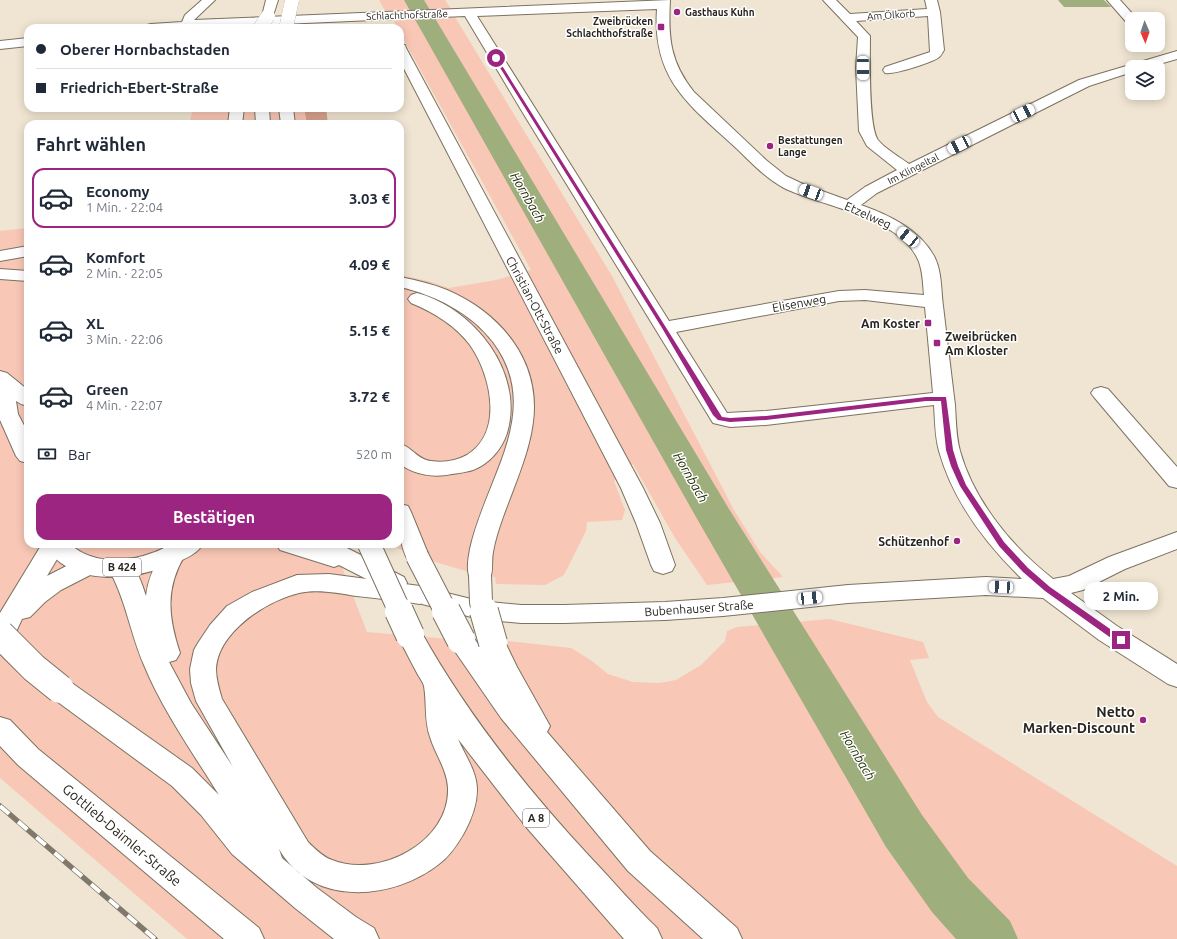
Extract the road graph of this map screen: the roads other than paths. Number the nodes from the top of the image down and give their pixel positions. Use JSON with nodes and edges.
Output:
{"nodes":[{"id":1,"x":209,"y":0,"type":"edge"},
{"id":2,"x":272,"y":0,"type":"edge"},
{"id":3,"x":292,"y":0,"type":"edge"},
{"id":4,"x":828,"y":0,"type":"edge"},
{"id":5,"x":1113,"y":0,"type":"edge"},
{"id":6,"x":664,"y":2,"type":"edge"},
{"id":7,"x":933,"y":6,"type":"edge"},
{"id":8,"x":461,"y":12,"type":"junction"},
{"id":9,"x":1125,"y":13,"type":"edge"},
{"id":10,"x":388,"y":15,"type":"junction"},
{"id":11,"x":848,"y":18,"type":"junction"},
{"id":12,"x":266,"y":22,"type":"edge"},
{"id":13,"x":187,"y":24,"type":"joint"},
{"id":14,"x":287,"y":24,"type":"edge"},
{"id":15,"x":389,"y":24,"type":"edge"},
{"id":16,"x":24,"y":42,"type":"edge"},
{"id":17,"x":0,"y":45,"type":"edge"},
{"id":18,"x":1166,"y":54,"type":"edge"},
{"id":19,"x":404,"y":56,"type":"edge"},
{"id":20,"x":1151,"y":60,"type":"edge"},
{"id":21,"x":890,"y":70,"type":"dead end"},
{"id":22,"x":1125,"y":70,"type":"edge"},
{"id":23,"x":908,"y":171,"type":"junction"},
{"id":24,"x":849,"y":206,"type":"junction"},
{"id":25,"x":24,"y":252,"type":"edge"},
{"id":26,"x":0,"y":256,"type":"edge"},
{"id":27,"x":0,"y":274,"type":"edge"},
{"id":28,"x":24,"y":276,"type":"edge"},
{"id":29,"x":404,"y":283,"type":"edge"},
{"id":30,"x":404,"y":295,"type":"edge"},
{"id":31,"x":934,"y":302,"type":"junction"},
{"id":32,"x":665,"y":328,"type":"junction"},
{"id":33,"x":1,"y":378,"type":"edge"},
{"id":34,"x":1101,"y":392,"type":"dead end"},
{"id":35,"x":24,"y":397,"type":"edge"},
{"id":36,"x":944,"y":399,"type":"junction"},
{"id":37,"x":24,"y":444,"type":"edge"},
{"id":38,"x":404,"y":457,"type":"edge"},
{"id":39,"x":1177,"y":481,"type":"edge"},
{"id":40,"x":404,"y":522,"type":"edge"},
{"id":41,"x":1177,"y":540,"type":"edge"},
{"id":42,"x":53,"y":548,"type":"edge"},
{"id":43,"x":59,"y":548,"type":"edge"},
{"id":44,"x":301,"y":548,"type":"edge"},
{"id":45,"x":327,"y":548,"type":"edge"},
{"id":46,"x":371,"y":548,"type":"edge"},
{"id":47,"x":182,"y":549,"type":"edge"},
{"id":48,"x":89,"y":565,"type":"junction"},
{"id":49,"x":663,"y":565,"type":"dead end"},
{"id":50,"x":360,"y":566,"type":"junction"},
{"id":51,"x":120,"y":568,"type":"junction"},
{"id":52,"x":1047,"y":589,"type":"junction"},
{"id":53,"x":420,"y":595,"type":"junction"},
{"id":54,"x":2,"y":634,"type":"edge"},
{"id":55,"x":1177,"y":677,"type":"edge"},
{"id":56,"x":438,"y":686,"type":"junction"},
{"id":57,"x":0,"y":728,"type":"edge"},
{"id":58,"x":555,"y":763,"type":"junction"},
{"id":59,"x":250,"y":774,"type":"junction"},
{"id":60,"x":270,"y":866,"type":"junction"},
{"id":61,"x":248,"y":939,"type":"edge"},
{"id":62,"x":363,"y":939,"type":"edge"},
{"id":63,"x":646,"y":939,"type":"edge"},
{"id":64,"x":726,"y":939,"type":"edge"}],
"edges":[{"from":1,"to":13,"type":"main road"},
{"from":2,"to":12,"type":"main road"},
{"from":3,"to":14,"type":"main road","bridge":true},
{"from":4,"to":11,"type":"main road","name":"Am Ölkorb"},
{"from":5,"to":9,"type":"main road"},
{"from":6,"to":8,"type":"main road","name":"Schlachthofstraße"},
{"from":6,"to":24,"type":"main road","name":"Etzelweg"},
{"from":7,"to":11,"type":"main road","name":"Am Ölkorb"},
{"from":7,"to":21,"type":"main road","name":"Am Ölkorb"},
{"from":8,"to":10,"type":"main road","name":"Schlachthofstraße"},
{"from":8,"to":32,"type":"main road"},
{"from":10,"to":13,"type":"main road","name":"Schlachthofstraße"},
{"from":10,"to":15,"type":"main road"},
{"from":11,"to":23,"type":"main road","name":"Am Ölkorb"},
{"from":16,"to":17,"type":"main road"},
{"from":18,"to":20,"type":"main road","name":"Im Klingeltal"},
{"from":19,"to":49,"type":"main road","name":"Christian-Ott-Straße"},
{"from":22,"to":23,"type":"main road","name":"Im Klingeltal"},
{"from":23,"to":24,"type":"main road","name":"Im Klingeltal"},
{"from":24,"to":31,"type":"main road","name":"Etzelweg"},
{"from":25,"to":26,"type":"main road"},
{"from":27,"to":28,"type":"main road"},
{"from":29,"to":58,"type":"main road","bridge":true},
{"from":30,"to":38,"type":"main road"},
{"from":31,"to":32,"type":"main road","name":"Elisenweg"},
{"from":31,"to":36,"type":"main road","name":"Etzelweg"},
{"from":32,"to":36,"type":"main road"},
{"from":33,"to":35,"type":"main road"},
{"from":33,"to":37,"type":"main road"},
{"from":34,"to":39,"type":"main road"},
{"from":36,"to":52,"type":"main road","name":"Etzelweg"},
{"from":40,"to":58,"type":"main road","bridge":true},
{"from":41,"to":52,"type":"main road","name":"Bubenhauser Straße"},
{"from":42,"to":54,"type":"main road"},
{"from":43,"to":48,"type":"main road","number":"B 424"},
{"from":44,"to":50,"type":"main road","name":"Bubenhauser Straße"},
{"from":45,"to":50,"type":"main road","name":"Bubenhauser Straße"},
{"from":46,"to":56,"type":"main road","number":"A 8","bridge":true},
{"from":47,"to":51,"type":"main road","number":"B 424"},
{"from":47,"to":59,"type":"main road"},
{"from":48,"to":51,"type":"main road","number":"B 424"},
{"from":48,"to":54,"type":"main road"},
{"from":50,"to":53,"type":"main road","name":"Bubenhauser Straße"},
{"from":51,"to":60,"type":"main road"},
{"from":52,"to":53,"type":"main road","name":"Bubenhauser Straße"},
{"from":52,"to":55,"type":"main road","name":"Etzelweg"},
{"from":53,"to":59,"type":"main road"},
{"from":54,"to":60,"type":"main road","bridge":true},
{"from":56,"to":59,"type":"main road"},
{"from":56,"to":63,"type":"main road","number":"A 8"},
{"from":57,"to":61,"type":"main road","name":"Gottlieb-Daimler-Straße"},
{"from":58,"to":64,"type":"main road"},
{"from":60,"to":62,"type":"main road"}]}
